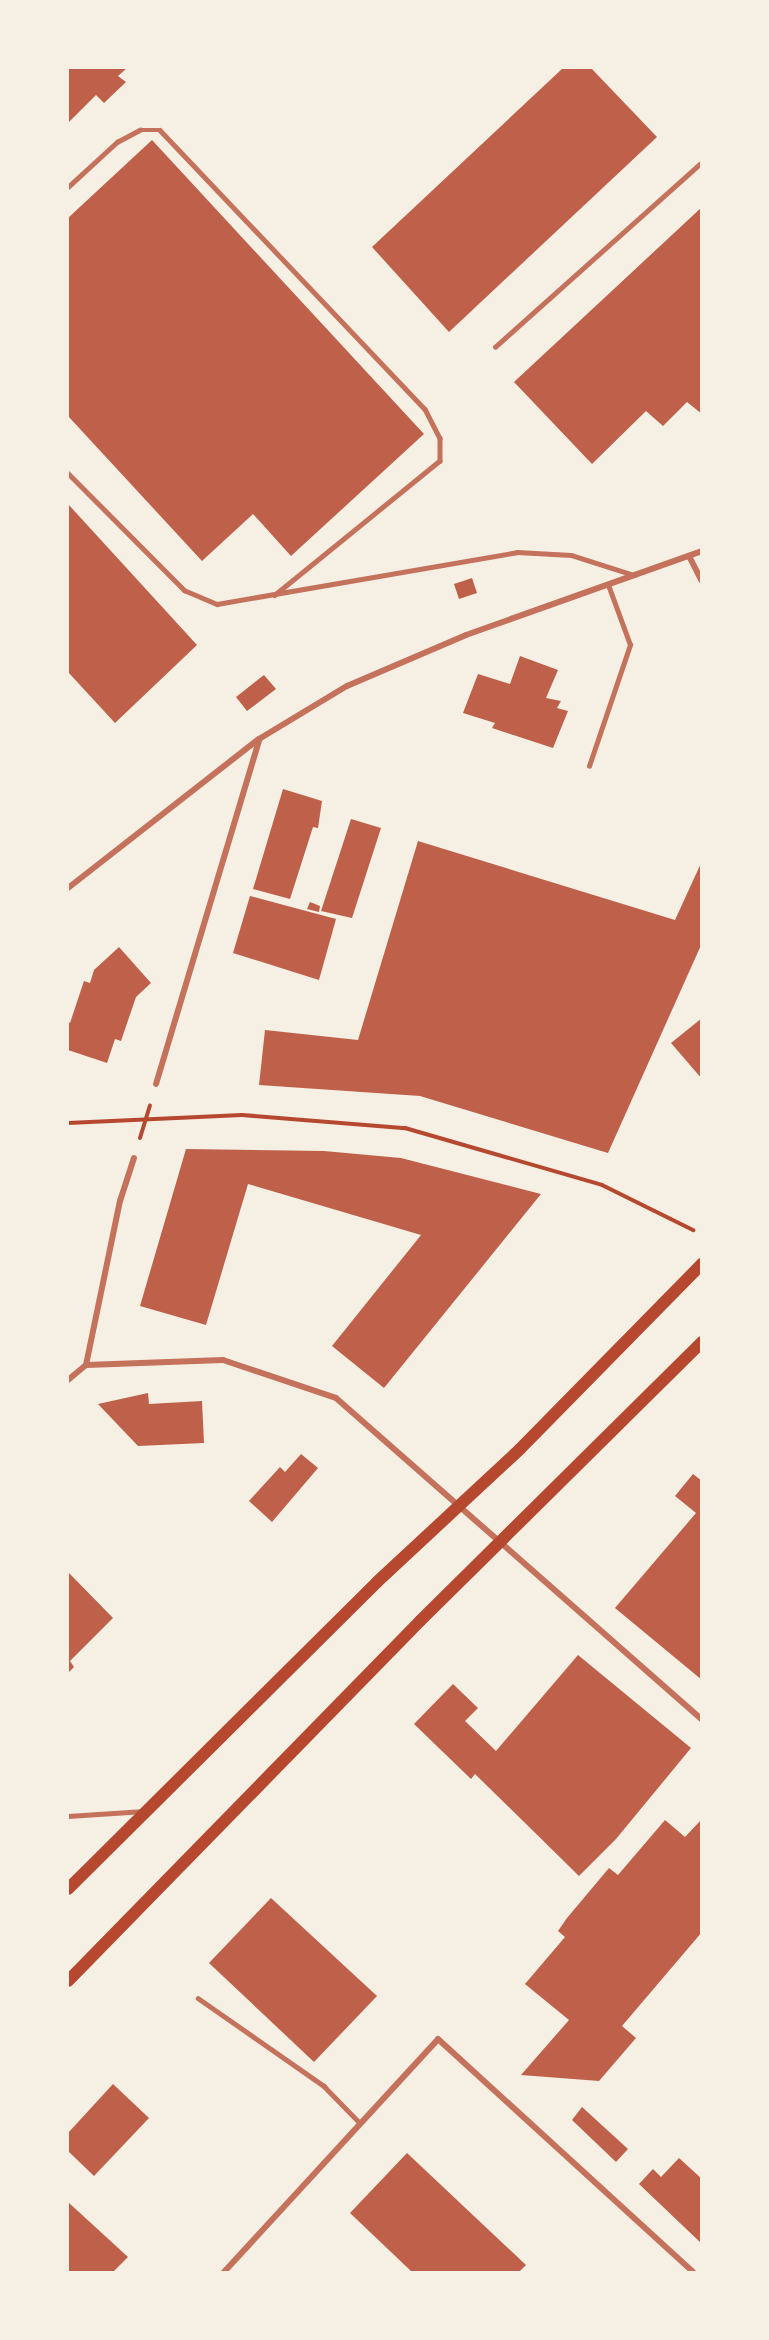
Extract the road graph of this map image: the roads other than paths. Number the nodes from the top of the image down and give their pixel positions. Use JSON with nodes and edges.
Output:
{"nodes":[{"id":1,"x":702,"y":162,"type":"edge"},
{"id":2,"x":68,"y":188,"type":"edge"},
{"id":3,"x":495,"y":347,"type":"dead end"},
{"id":4,"x":68,"y":473,"type":"edge"},
{"id":5,"x":702,"y":551,"type":"edge"},
{"id":6,"x":689,"y":556,"type":"junction"},
{"id":7,"x":634,"y":575,"type":"junction"},
{"id":8,"x":702,"y":581,"type":"edge"},
{"id":9,"x":608,"y":585,"type":"junction"},
{"id":10,"x":275,"y":595,"type":"junction"},
{"id":11,"x":259,"y":739,"type":"junction"},
{"id":12,"x":589,"y":766,"type":"dead end"},
{"id":13,"x":68,"y":888,"type":"edge"},
{"id":14,"x":156,"y":1084,"type":"road end"},
{"id":15,"x":134,"y":1158,"type":"road end"},
{"id":16,"x":702,"y":1264,"type":"edge"},
{"id":17,"x":702,"y":1342,"type":"edge"},
{"id":18,"x":86,"y":1365,"type":"junction"},
{"id":19,"x":68,"y":1380,"type":"edge"},
{"id":20,"x":702,"y":1720,"type":"edge"},
{"id":21,"x":146,"y":1811,"type":"junction"},
{"id":22,"x":68,"y":1816,"type":"edge"},
{"id":23,"x":68,"y":1889,"type":"edge"},
{"id":24,"x":68,"y":1981,"type":"edge"},
{"id":25,"x":198,"y":1998,"type":"dead end"},
{"id":26,"x":359,"y":2122,"type":"junction"},
{"id":27,"x":224,"y":2272,"type":"edge"},
{"id":28,"x":693,"y":2272,"type":"edge"}],
"edges":[{"from":1,"to":3,"type":"lane"},
{"from":2,"to":10,"type":"lane"},
{"from":4,"to":10,"type":"lane"},
{"from":5,"to":6,"type":"street"},
{"from":6,"to":7,"type":"street"},
{"from":6,"to":8,"type":"street"},
{"from":7,"to":9,"type":"street"},
{"from":7,"to":10,"type":"lane"},
{"from":9,"to":11,"type":"street"},
{"from":9,"to":12,"type":"lane"},
{"from":11,"to":13,"type":"street"},
{"from":11,"to":14,"type":"street"},
{"from":15,"to":18,"type":"street"},
{"from":16,"to":21,"type":"main road"},
{"from":17,"to":24,"type":"main road"},
{"from":18,"to":19,"type":"street"},
{"from":18,"to":20,"type":"street"},
{"from":21,"to":22,"type":"lane"},
{"from":21,"to":23,"type":"main road"},
{"from":25,"to":26,"type":"lane"},
{"from":26,"to":27,"type":"street"},
{"from":26,"to":28,"type":"street"}]}
